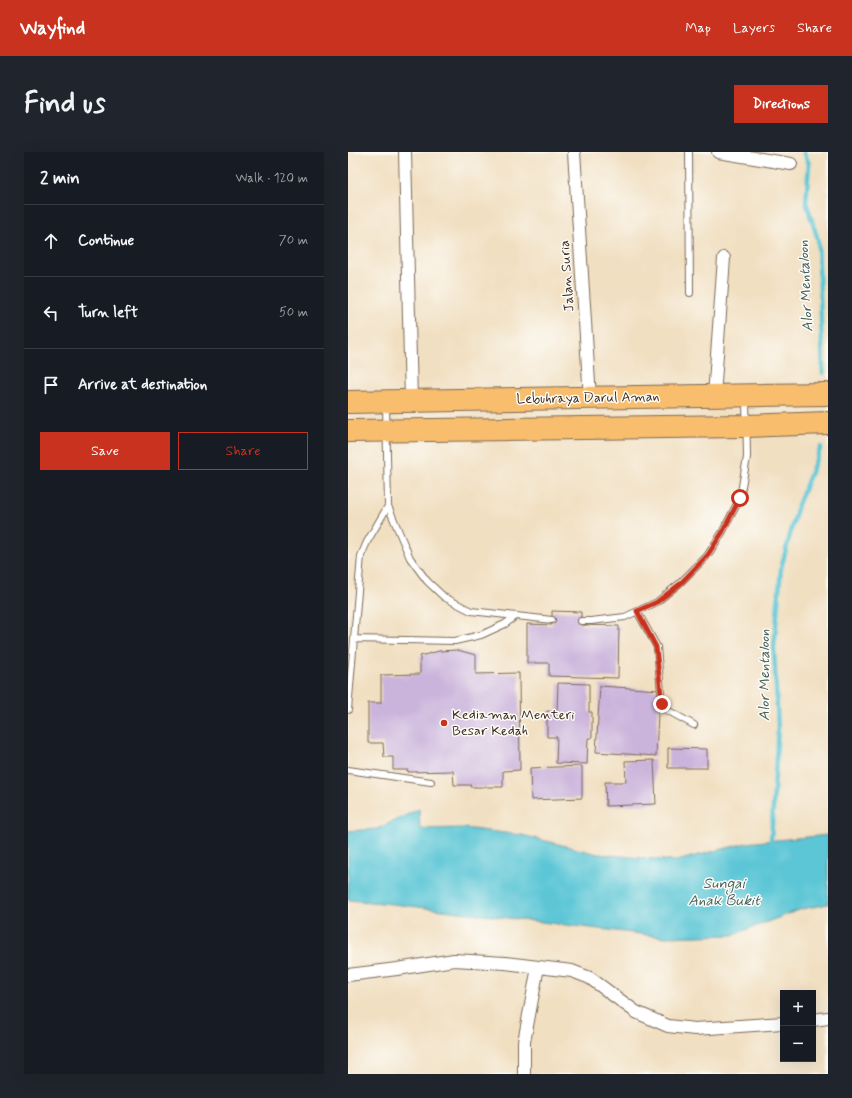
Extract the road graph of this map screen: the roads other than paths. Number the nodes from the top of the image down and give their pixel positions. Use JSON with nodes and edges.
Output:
{"nodes":[{"id":1,"x":405,"y":152,"type":"edge"},
{"id":2,"x":574,"y":152,"type":"edge"},
{"id":3,"x":689,"y":152,"type":"edge"},
{"id":4,"x":718,"y":152,"type":"edge"},
{"id":5,"x":792,"y":164,"type":"dead end"},
{"id":6,"x":724,"y":258,"type":"dead end"},
{"id":7,"x":690,"y":293,"type":"dead end"},
{"id":8,"x":828,"y":394,"type":"edge"},
{"id":9,"x":714,"y":396,"type":"junction"},
{"id":10,"x":746,"y":396,"type":"junction"},
{"id":11,"x":590,"y":398,"type":"junction"},
{"id":12,"x":411,"y":400,"type":"junction"},
{"id":13,"x":386,"y":401,"type":"junction"},
{"id":14,"x":348,"y":402,"type":"edge"},
{"id":15,"x":828,"y":423,"type":"edge"},
{"id":16,"x":746,"y":426,"type":"junction"},
{"id":17,"x":386,"y":430,"type":"junction"},
{"id":18,"x":348,"y":431,"type":"edge"},
{"id":19,"x":388,"y":506,"type":"junction"},
{"id":20,"x":637,"y":611,"type":"junction"},
{"id":21,"x":516,"y":616,"type":"junction"},
{"id":22,"x":552,"y":620,"type":"dead end"},
{"id":23,"x":581,"y":621,"type":"dead end"},
{"id":24,"x":354,"y":638,"type":"junction"},
{"id":25,"x":348,"y":710,"type":"edge"},
{"id":26,"x":694,"y":724,"type":"dead end"},
{"id":27,"x":348,"y":770,"type":"edge"},
{"id":28,"x":431,"y":782,"type":"dead end"},
{"id":29,"x":538,"y":967,"type":"junction"},
{"id":30,"x":348,"y":975,"type":"edge"},
{"id":31,"x":828,"y":1018,"type":"edge"},
{"id":32,"x":816,"y":1020,"type":"edge"},
{"id":33,"x":780,"y":1023,"type":"edge"},
{"id":34,"x":524,"y":1074,"type":"edge"}],
"edges":[{"from":1,"to":12,"type":"street"},
{"from":2,"to":11,"type":"street","name":"Jalan Suria"},
{"from":3,"to":7,"type":"lane"},
{"from":4,"to":5,"type":"street"},
{"from":6,"to":9,"type":"street"},
{"from":8,"to":10,"type":"highway","name":"Lebuhraya Darul Aman"},
{"from":9,"to":10,"type":"highway","name":"Lebuhraya Darul Aman"},
{"from":9,"to":11,"type":"highway","name":"Lebuhraya Darul Aman"},
{"from":10,"to":16,"type":"lane"},
{"from":11,"to":12,"type":"highway","name":"Lebuhraya Darul Aman"},
{"from":12,"to":13,"type":"highway","name":"Lebuhraya Darul Aman"},
{"from":13,"to":14,"type":"highway","name":"Lebuhraya Darul Aman"},
{"from":13,"to":17,"type":"lane"},
{"from":15,"to":16,"type":"highway","name":"Lebuhraya Darul Aman"},
{"from":16,"to":17,"type":"highway","name":"Lebuhraya Darul Aman"},
{"from":16,"to":20,"type":"lane"},
{"from":17,"to":18,"type":"highway","name":"Lebuhraya Darul Aman"},
{"from":17,"to":19,"type":"lane"},
{"from":19,"to":21,"type":"lane"},
{"from":19,"to":24,"type":"lane"},
{"from":20,"to":23,"type":"lane"},
{"from":20,"to":26,"type":"lane"},
{"from":21,"to":22,"type":"lane"},
{"from":21,"to":24,"type":"lane"},
{"from":24,"to":25,"type":"lane"},
{"from":27,"to":28,"type":"lane"},
{"from":29,"to":30,"type":"street"},
{"from":29,"to":33,"type":"street"},
{"from":29,"to":34,"type":"street"},
{"from":31,"to":32,"type":"street"}]}
